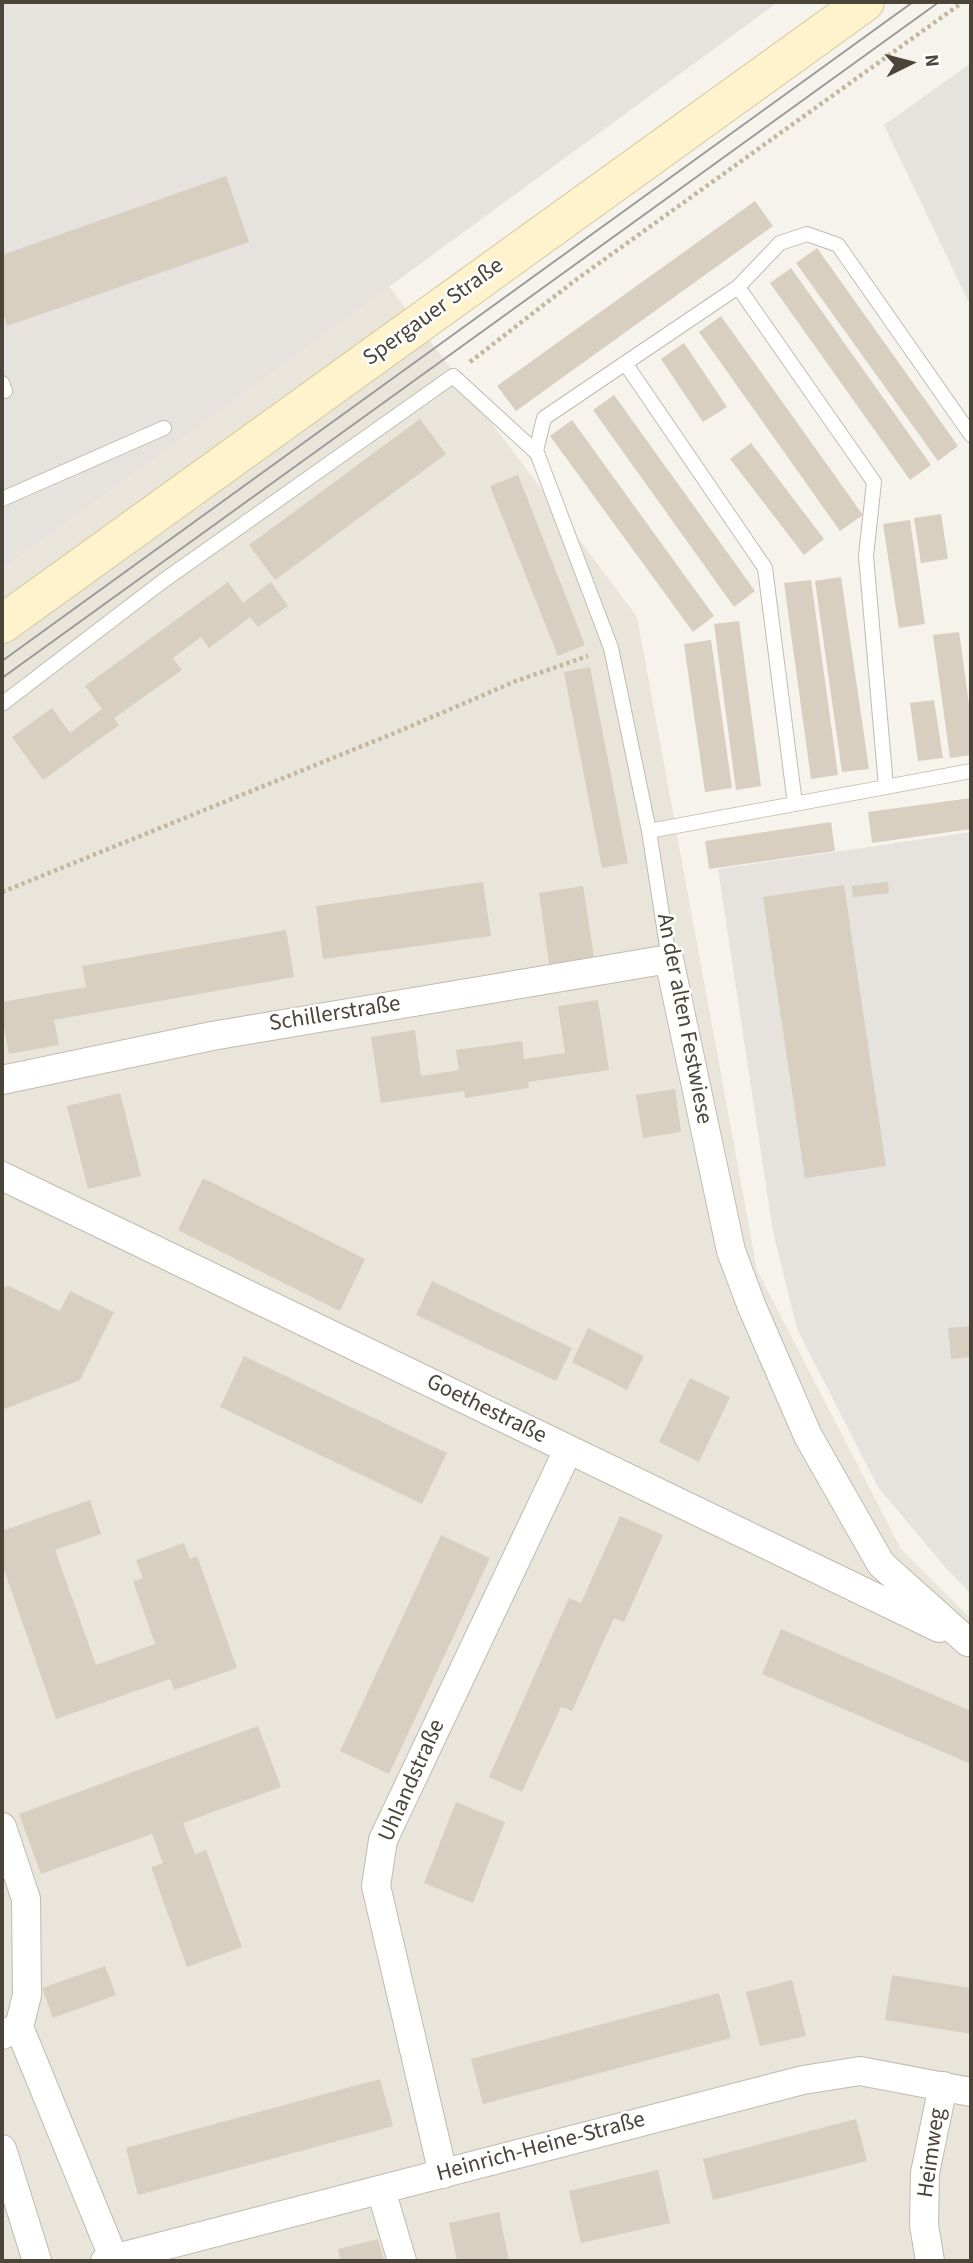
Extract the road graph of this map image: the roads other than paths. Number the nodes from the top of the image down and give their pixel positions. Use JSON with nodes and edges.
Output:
{"nodes":[{"id":1,"x":865,"y":2,"type":"edge"},
{"id":2,"x":738,"y":287,"type":"junction"},
{"id":3,"x":625,"y":363,"type":"junction"},
{"id":4,"x":164,"y":428,"type":"dead end"},
{"id":5,"x":971,"y":435,"type":"edge"},
{"id":6,"x":537,"y":453,"type":"junction"},
{"id":7,"x":2,"y":499,"type":"edge"},
{"id":8,"x":2,"y":624,"type":"edge"},
{"id":9,"x":2,"y":704,"type":"edge"},
{"id":10,"x":971,"y":771,"type":"edge"},
{"id":11,"x":886,"y":787,"type":"junction"},
{"id":12,"x":795,"y":804,"type":"junction"},
{"id":13,"x":649,"y":831,"type":"junction"},
{"id":14,"x":669,"y":960,"type":"junction"},
{"id":15,"x":2,"y":1080,"type":"edge"},
{"id":16,"x":2,"y":1176,"type":"edge"},
{"id":17,"x":568,"y":1450,"type":"junction"},
{"id":18,"x":970,"y":1642,"type":"edge"},
{"id":19,"x":2,"y":1827,"type":"edge"},
{"id":20,"x":10,"y":2031,"type":"edge"},
{"id":21,"x":943,"y":2086,"type":"junction"},
{"id":22,"x":971,"y":2092,"type":"edge"},
{"id":23,"x":2,"y":2149,"type":"edge"},
{"id":24,"x":443,"y":2175,"type":"junction"},
{"id":25,"x":381,"y":2190,"type":"junction"},
{"id":26,"x":109,"y":2260,"type":"edge"},
{"id":27,"x":37,"y":2261,"type":"edge"},
{"id":28,"x":402,"y":2261,"type":"edge"},
{"id":29,"x":930,"y":2261,"type":"edge"}],
"edges":[{"from":1,"to":8,"type":"main road","name":"Spergauer Straße"},
{"from":2,"to":3,"type":"lane"},
{"from":2,"to":5,"type":"lane"},
{"from":2,"to":11,"type":"lane"},
{"from":3,"to":6,"type":"lane"},
{"from":3,"to":12,"type":"lane"},
{"from":4,"to":7,"type":"lane"},
{"from":6,"to":9,"type":"lane","name":"An der alten Festwiese"},
{"from":6,"to":13,"type":"lane","name":"An der alten Festwiese"},
{"from":10,"to":11,"type":"lane"},
{"from":11,"to":12,"type":"lane"},
{"from":12,"to":13,"type":"lane"},
{"from":13,"to":14,"type":"lane","name":"An der alten Festwiese"},
{"from":14,"to":15,"type":"street","name":"Schillerstraße"},
{"from":14,"to":18,"type":"street","name":"An der alten Festwiese"},
{"from":16,"to":17,"type":"street","name":"Goethestraße"},
{"from":17,"to":18,"type":"street","name":"Goethestraße"},
{"from":17,"to":24,"type":"street","name":"Uhlandstraße"},
{"from":19,"to":20,"type":"street","name":"Heinrich-Heine-Straße"},
{"from":20,"to":26,"type":"street","name":"Heinrich-Heine-Straße"},
{"from":21,"to":22,"type":"street","name":"Heinrich-Heine-Straße"},
{"from":21,"to":24,"type":"street","name":"Heinrich-Heine-Straße"},
{"from":21,"to":29,"type":"street","name":"Heimweg"},
{"from":23,"to":27,"type":"street"},
{"from":24,"to":25,"type":"street","name":"Heinrich-Heine-Straße"},
{"from":25,"to":26,"type":"street","name":"Heinrich-Heine-Straße"},
{"from":25,"to":28,"type":"street"}]}
